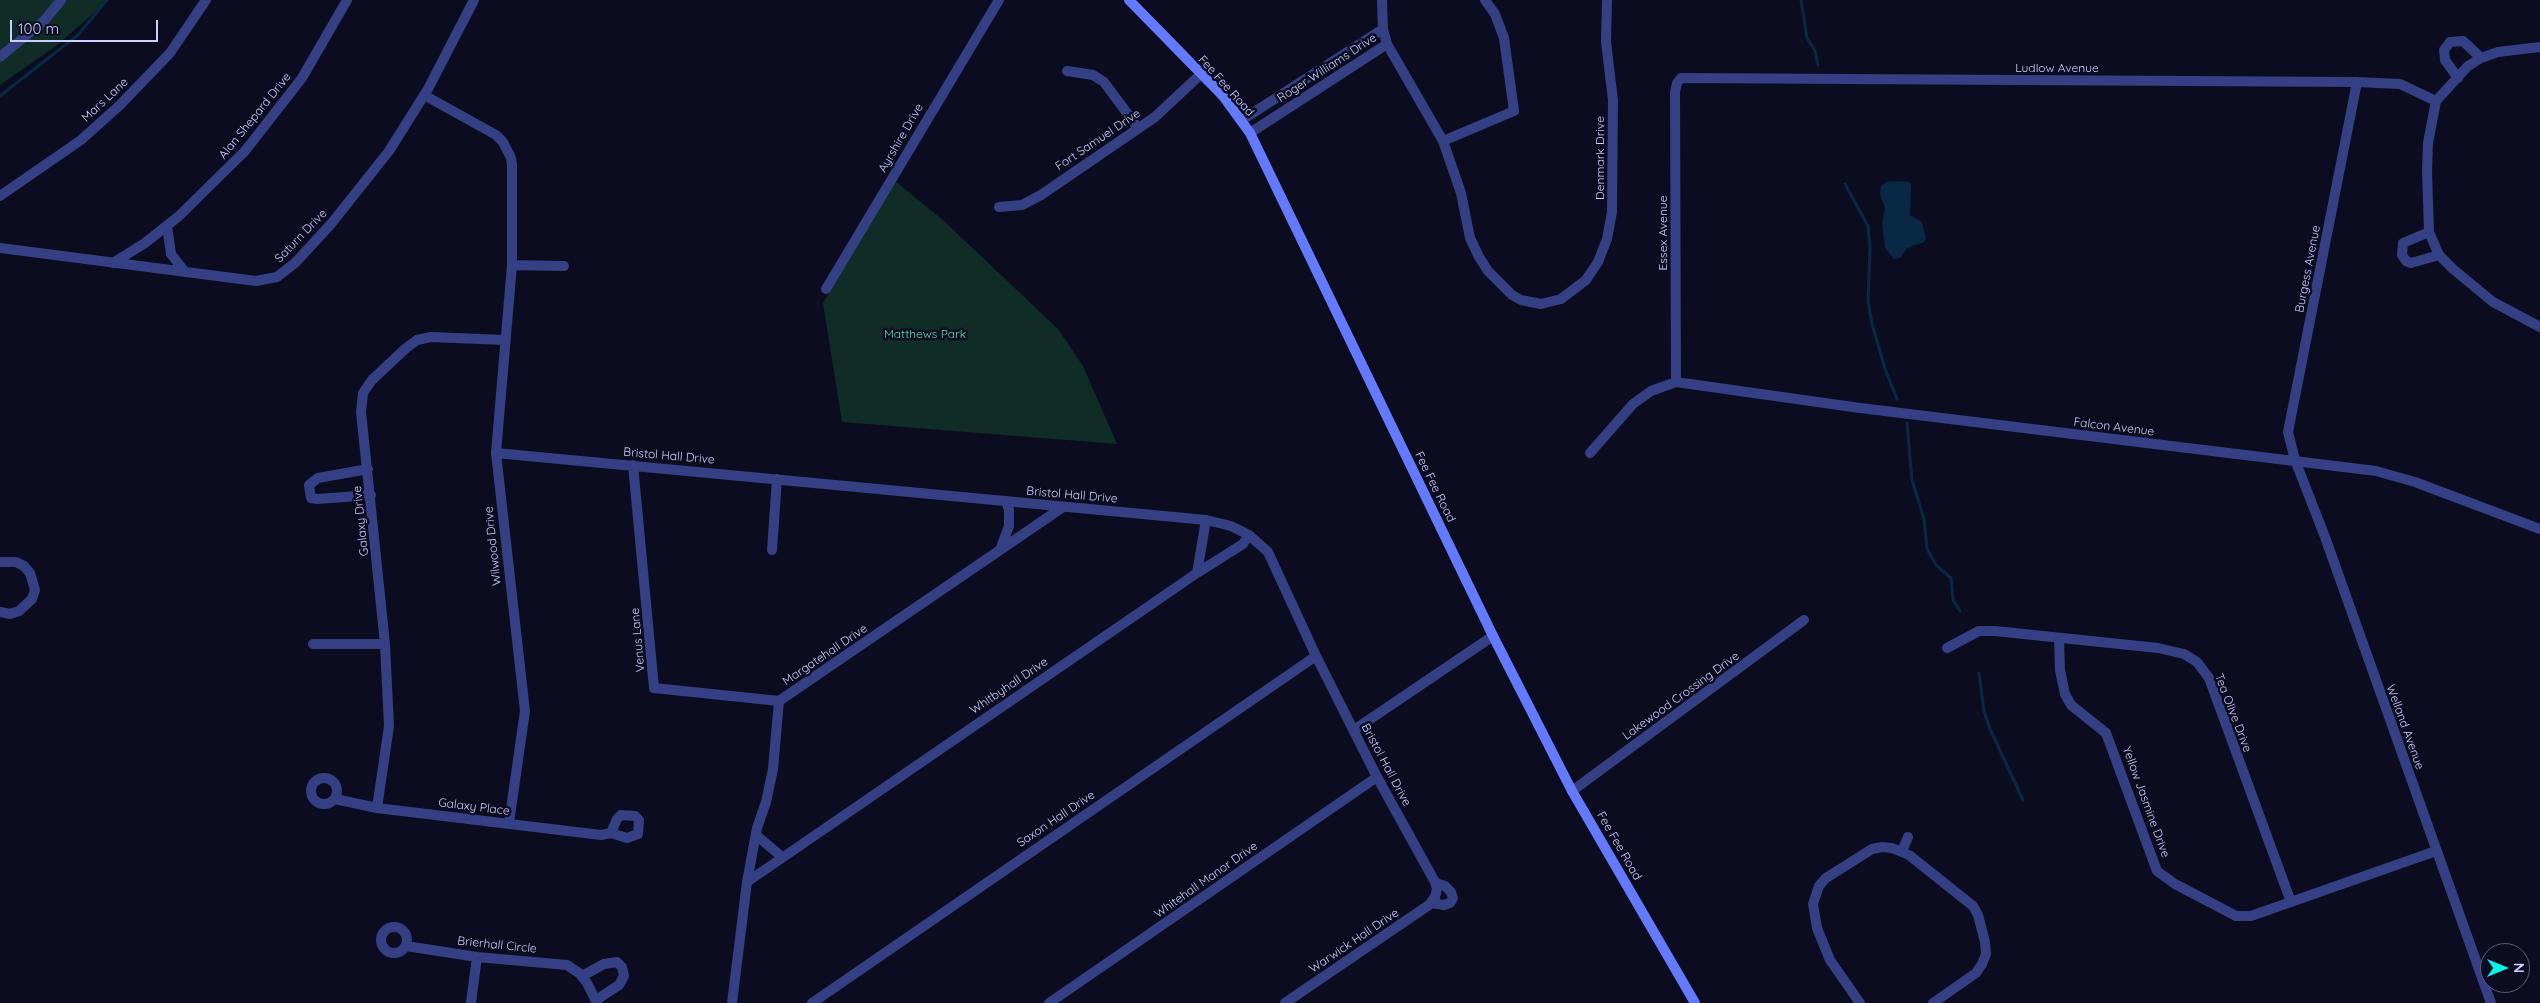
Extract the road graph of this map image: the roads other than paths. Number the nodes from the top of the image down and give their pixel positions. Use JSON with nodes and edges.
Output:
{"nodes":[{"id":1,"x":61,"y":0,"type":"edge"},
{"id":2,"x":206,"y":0,"type":"edge"},
{"id":3,"x":347,"y":0,"type":"edge"},
{"id":4,"x":474,"y":0,"type":"edge"},
{"id":5,"x":999,"y":0,"type":"edge"},
{"id":6,"x":1129,"y":0,"type":"edge"},
{"id":7,"x":1382,"y":0,"type":"edge"},
{"id":8,"x":1485,"y":0,"type":"edge"},
{"id":9,"x":1607,"y":0,"type":"edge"},
{"id":10,"x":1383,"y":29,"type":"junction"},
{"id":11,"x":1387,"y":44,"type":"junction"},
{"id":12,"x":2540,"y":48,"type":"edge"},
{"id":13,"x":0,"y":57,"type":"edge"},
{"id":14,"x":2482,"y":58,"type":"junction"},
{"id":15,"x":1066,"y":71,"type":"dead end"},
{"id":16,"x":1200,"y":74,"type":"junction"},
{"id":17,"x":2458,"y":78,"type":"junction"},
{"id":18,"x":2357,"y":82,"type":"junction"},
{"id":19,"x":1677,"y":83,"type":"joint"},
{"id":20,"x":424,"y":95,"type":"junction"},
{"id":21,"x":2436,"y":101,"type":"junction"},
{"id":22,"x":1242,"y":120,"type":"junction"},
{"id":23,"x":1138,"y":128,"type":"junction"},
{"id":24,"x":1250,"y":133,"type":"junction"},
{"id":25,"x":1443,"y":141,"type":"junction"},
{"id":26,"x":0,"y":196,"type":"edge"},
{"id":27,"x":999,"y":208,"type":"dead end"},
{"id":28,"x":167,"y":226,"type":"junction"},
{"id":29,"x":2429,"y":232,"type":"junction"},
{"id":30,"x":2,"y":245,"type":"edge"},
{"id":31,"x":2439,"y":255,"type":"junction"},
{"id":32,"x":112,"y":264,"type":"junction"},
{"id":33,"x":512,"y":265,"type":"junction"},
{"id":34,"x":564,"y":266,"type":"dead end"},
{"id":35,"x":184,"y":272,"type":"junction"},
{"id":36,"x":826,"y":289,"type":"dead end"},
{"id":37,"x":1561,"y":299,"type":"joint"},
{"id":38,"x":2540,"y":327,"type":"edge"},
{"id":39,"x":504,"y":340,"type":"junction"},
{"id":40,"x":1676,"y":382,"type":"junction"},
{"id":41,"x":496,"y":453,"type":"junction"},
{"id":42,"x":1590,"y":453,"type":"dead end"},
{"id":43,"x":2295,"y":460,"type":"junction"},
{"id":44,"x":633,"y":465,"type":"junction"},
{"id":45,"x":368,"y":469,"type":"junction"},
{"id":46,"x":777,"y":479,"type":"junction"},
{"id":47,"x":371,"y":495,"type":"junction"},
{"id":48,"x":1006,"y":501,"type":"junction"},
{"id":49,"x":1063,"y":507,"type":"junction"},
{"id":50,"x":1206,"y":520,"type":"junction"},
{"id":51,"x":2540,"y":529,"type":"edge"},
{"id":52,"x":1249,"y":535,"type":"junction"},
{"id":53,"x":772,"y":550,"type":"dead end"},
{"id":54,"x":999,"y":551,"type":"junction"},
{"id":55,"x":0,"y":562,"type":"edge"},
{"id":56,"x":1197,"y":572,"type":"junction"},
{"id":57,"x":0,"y":612,"type":"edge"},
{"id":58,"x":1804,"y":620,"type":"dead end"},
{"id":59,"x":1493,"y":636,"type":"junction"},
{"id":60,"x":2059,"y":639,"type":"junction"},
{"id":61,"x":313,"y":644,"type":"dead end"},
{"id":62,"x":385,"y":644,"type":"junction"},
{"id":63,"x":1947,"y":648,"type":"dead end"},
{"id":64,"x":1316,"y":656,"type":"junction"},
{"id":65,"x":779,"y":701,"type":"junction"},
{"id":66,"x":1354,"y":730,"type":"junction"},
{"id":67,"x":1378,"y":777,"type":"junction"},
{"id":68,"x":1572,"y":791,"type":"junction"},
{"id":69,"x":335,"y":799,"type":"dead end"},
{"id":70,"x":377,"y":808,"type":"junction"},
{"id":71,"x":509,"y":823,"type":"junction"},
{"id":72,"x":611,"y":833,"type":"dead end"},
{"id":73,"x":756,"y":835,"type":"junction"},
{"id":74,"x":1908,"y":837,"type":"dead end"},
{"id":75,"x":1902,"y":851,"type":"junction"},
{"id":76,"x":2436,"y":851,"type":"junction"},
{"id":77,"x":782,"y":857,"type":"junction"},
{"id":78,"x":747,"y":882,"type":"junction"},
{"id":79,"x":1436,"y":883,"type":"junction"},
{"id":80,"x":1433,"y":900,"type":"junction"},
{"id":81,"x":2291,"y":902,"type":"junction"},
{"id":82,"x":406,"y":946,"type":"dead end"},
{"id":83,"x":477,"y":957,"type":"junction"},
{"id":84,"x":582,"y":976,"type":"junction"},
{"id":85,"x":597,"y":1001,"type":"edge"},
{"id":86,"x":471,"y":1003,"type":"edge"},
{"id":87,"x":732,"y":1003,"type":"edge"},
{"id":88,"x":812,"y":1003,"type":"edge"},
{"id":89,"x":1049,"y":1003,"type":"edge"},
{"id":90,"x":1286,"y":1003,"type":"edge"},
{"id":91,"x":1695,"y":1003,"type":"edge"},
{"id":92,"x":1860,"y":1003,"type":"edge"},
{"id":93,"x":1933,"y":1003,"type":"edge"},
{"id":94,"x":2491,"y":1003,"type":"edge"}],
"edges":[{"from":1,"to":13,"type":"street"},
{"from":2,"to":26,"type":"street","name":"Mars Lane"},
{"from":3,"to":28,"type":"street","name":"Alan Shepard Drive"},
{"from":4,"to":20,"type":"street","name":"Saturn Drive"},
{"from":5,"to":36,"type":"street","name":"Ayrshire Drive"},
{"from":6,"to":16,"type":"street","name":"Fee Fee Road"},
{"from":7,"to":10,"type":"street"},
{"from":8,"to":25,"type":"street"},
{"from":9,"to":37,"type":"street","name":"Denmark Drive"},
{"from":10,"to":11,"type":"street"},
{"from":10,"to":22,"type":"street"},
{"from":11,"to":24,"type":"street","name":"Roger Williams Drive"},
{"from":11,"to":25,"type":"street","name":"Roger Williams Drive"},
{"from":12,"to":14,"type":"street"},
{"from":14,"to":17,"type":"street"},
{"from":14,"to":17,"type":"street"},
{"from":15,"to":23,"type":"street"},
{"from":16,"to":22,"type":"street","name":"Fee Fee Road"},
{"from":16,"to":23,"type":"street","name":"Fort Samuel Drive"},
{"from":17,"to":21,"type":"street"},
{"from":18,"to":19,"type":"street","name":"Ludlow Avenue"},
{"from":18,"to":21,"type":"street","name":"Ludlow Avenue"},
{"from":18,"to":43,"type":"street","name":"Burgess Avenue"},
{"from":19,"to":40,"type":"street","name":"Essex Avenue"},
{"from":20,"to":33,"type":"street","name":"Wilwood Drive"},
{"from":20,"to":35,"type":"street","name":"Saturn Drive"},
{"from":21,"to":29,"type":"street"},
{"from":22,"to":24,"type":"street","name":"Fee Fee Road"},
{"from":23,"to":27,"type":"street","name":"Fort Samuel Drive"},
{"from":24,"to":59,"type":"street","name":"Fee Fee Road"},
{"from":25,"to":37,"type":"street","name":"Roger Williams Drive"},
{"from":28,"to":32,"type":"street","name":"Alan Shepard Drive"},
{"from":28,"to":35,"type":"street"},
{"from":29,"to":31,"type":"street"},
{"from":29,"to":31,"type":"street"},
{"from":30,"to":32,"type":"street","name":"Saturn Drive"},
{"from":31,"to":38,"type":"street"},
{"from":32,"to":35,"type":"street","name":"Saturn Drive"},
{"from":33,"to":34,"type":"street"},
{"from":33,"to":39,"type":"street","name":"Wilwood Drive"},
{"from":39,"to":41,"type":"street","name":"Wilwood Drive"},
{"from":39,"to":45,"type":"street","name":"Galaxy Drive"},
{"from":40,"to":42,"type":"street"},
{"from":40,"to":43,"type":"street","name":"Falcon Avenue"},
{"from":41,"to":44,"type":"street","name":"Bristol Hall Drive"},
{"from":41,"to":71,"type":"street","name":"Wilwood Drive"},
{"from":43,"to":51,"type":"street","name":"Falcon Avenue"},
{"from":43,"to":76,"type":"street","name":"Welland Avenue"},
{"from":44,"to":46,"type":"street","name":"Bristol Hall Drive"},
{"from":44,"to":65,"type":"street","name":"Venus Lane"},
{"from":45,"to":47,"type":"street","name":"Galaxy Drive"},
{"from":45,"to":47,"type":"street"},
{"from":46,"to":48,"type":"street","name":"Bristol Hall Drive"},
{"from":46,"to":53,"type":"street"},
{"from":47,"to":62,"type":"street","name":"Galaxy Drive"},
{"from":48,"to":49,"type":"street","name":"Bristol Hall Drive"},
{"from":48,"to":54,"type":"street"},
{"from":49,"to":50,"type":"street","name":"Bristol Hall Drive"},
{"from":49,"to":54,"type":"street","name":"Margatehall Drive"},
{"from":50,"to":52,"type":"street","name":"Bristol Hall Drive"},
{"from":50,"to":56,"type":"street"},
{"from":52,"to":56,"type":"street","name":"Whitbyhall Drive"},
{"from":52,"to":64,"type":"street","name":"Bristol Hall Drive"},
{"from":54,"to":65,"type":"street","name":"Margatehall Drive"},
{"from":55,"to":57,"type":"street"},
{"from":56,"to":77,"type":"street","name":"Whitbyhall Drive"},
{"from":58,"to":68,"type":"street","name":"Lakewood Crossing Drive"},
{"from":59,"to":66,"type":"street"},
{"from":59,"to":68,"type":"street","name":"Fee Fee Road"},
{"from":60,"to":63,"type":"street","name":"Tea Olive Drive"},
{"from":60,"to":81,"type":"street","name":"Tea Olive Drive"},
{"from":60,"to":81,"type":"street","name":"Yellow Jasmine Drive"},
{"from":61,"to":62,"type":"street"},
{"from":62,"to":70,"type":"street","name":"Galaxy Drive"},
{"from":64,"to":66,"type":"street","name":"Bristol Hall Drive"},
{"from":64,"to":88,"type":"street","name":"Saxon Hall Drive"},
{"from":65,"to":73,"type":"street","name":"Margatehall Drive"},
{"from":66,"to":67,"type":"street","name":"Bristol Hall Drive"},
{"from":67,"to":79,"type":"street","name":"Bristol Hall Drive"},
{"from":67,"to":89,"type":"street","name":"Whitehall Manor Drive"},
{"from":68,"to":91,"type":"street","name":"Fee Fee Road"},
{"from":69,"to":70,"type":"street","name":"Galaxy Place"},
{"from":70,"to":71,"type":"street","name":"Galaxy Place"},
{"from":71,"to":72,"type":"street","name":"Galaxy Place"},
{"from":73,"to":77,"type":"street"},
{"from":73,"to":78,"type":"street","name":"Margatehall Drive"},
{"from":74,"to":75,"type":"street"},
{"from":75,"to":92,"type":"street"},
{"from":75,"to":93,"type":"street"},
{"from":76,"to":81,"type":"street","name":"Yellow Jasmine Drive"},
{"from":76,"to":94,"type":"street","name":"Welland Avenue"},
{"from":77,"to":78,"type":"street","name":"Whitbyhall Drive"},
{"from":78,"to":87,"type":"street","name":"Margatehall Drive"},
{"from":79,"to":80,"type":"street"},
{"from":79,"to":80,"type":"street","name":"Bristol Hall Drive"},
{"from":80,"to":90,"type":"street","name":"Warwick Hall Drive"},
{"from":82,"to":83,"type":"street","name":"Brierhall Circle"},
{"from":83,"to":84,"type":"street","name":"Brierhall Circle"},
{"from":83,"to":86,"type":"street"},
{"from":84,"to":85,"type":"street"},
{"from":84,"to":85,"type":"street"}]}
